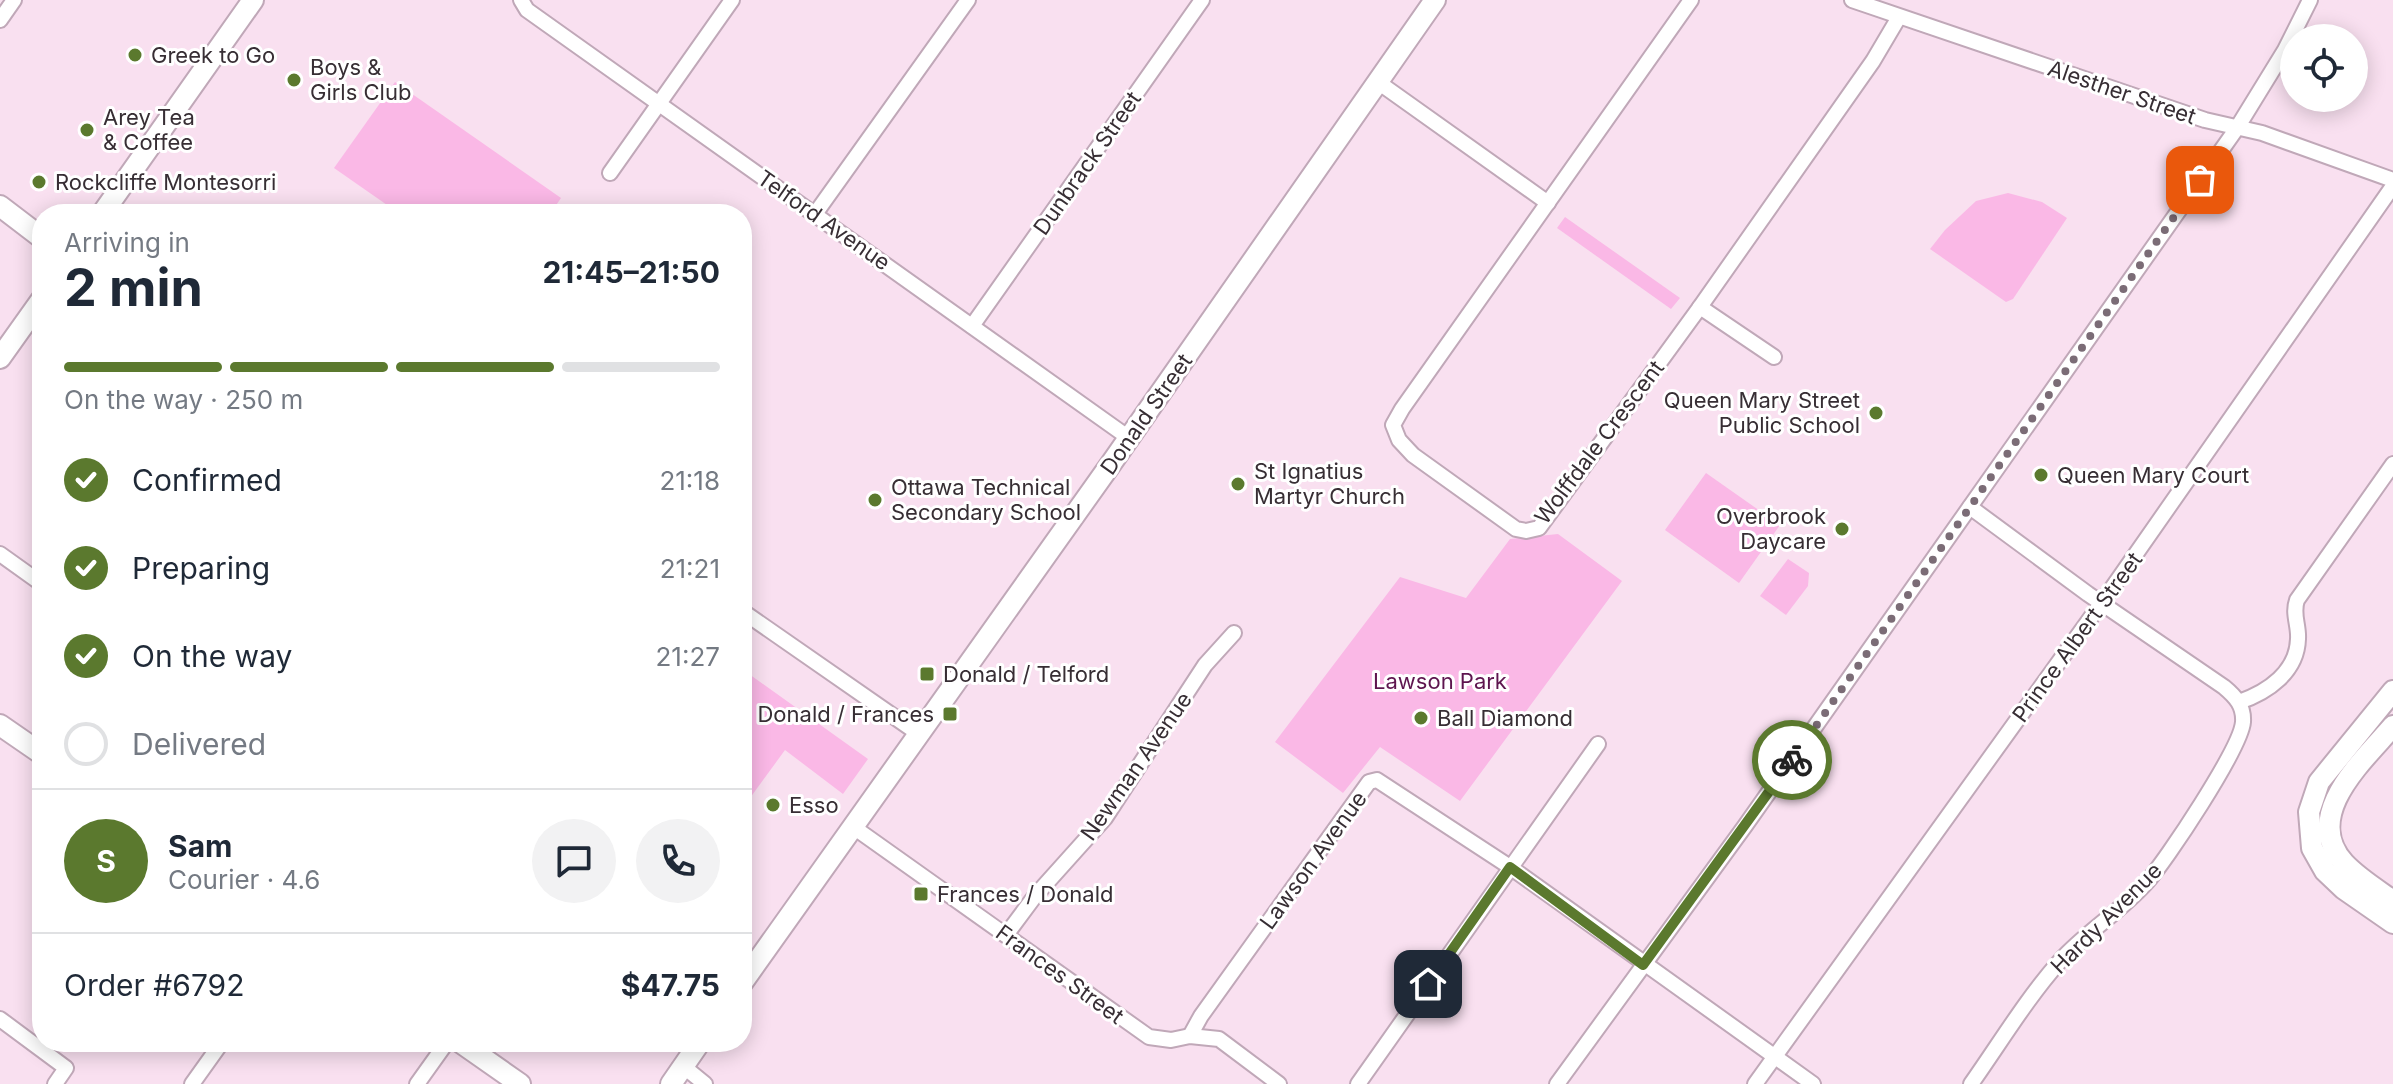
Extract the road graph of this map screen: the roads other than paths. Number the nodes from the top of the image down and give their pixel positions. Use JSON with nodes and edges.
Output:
{"nodes":[{"id":1,"x":14,"y":0,"type":"edge"},
{"id":2,"x":253,"y":0,"type":"edge"},
{"id":3,"x":521,"y":0,"type":"edge"},
{"id":4,"x":732,"y":0,"type":"edge"},
{"id":5,"x":968,"y":0,"type":"edge"},
{"id":6,"x":1202,"y":0,"type":"edge"},
{"id":7,"x":1435,"y":0,"type":"edge"},
{"id":8,"x":1691,"y":0,"type":"edge"},
{"id":9,"x":1852,"y":0,"type":"edge"},
{"id":10,"x":2310,"y":0,"type":"edge"},
{"id":11,"x":1899,"y":17,"type":"junction"},
{"id":12,"x":0,"y":20,"type":"edge"},
{"id":13,"x":1378,"y":82,"type":"junction"},
{"id":14,"x":659,"y":102,"type":"junction"},
{"id":15,"x":2237,"y":128,"type":"junction"},
{"id":16,"x":610,"y":173,"type":"dead end"},
{"id":17,"x":2393,"y":183,"type":"edge"},
{"id":18,"x":1548,"y":203,"type":"junction"},
{"id":19,"x":109,"y":204,"type":"edge"},
{"id":20,"x":0,"y":206,"type":"edge"},
{"id":21,"x":815,"y":214,"type":"junction"},
{"id":22,"x":32,"y":230,"type":"edge"},
{"id":23,"x":1700,"y":307,"type":"junction"},
{"id":24,"x":32,"y":313,"type":"edge"},
{"id":25,"x":972,"y":326,"type":"junction"},
{"id":26,"x":1774,"y":357,"type":"dead end"},
{"id":27,"x":0,"y":358,"type":"edge"},
{"id":28,"x":1129,"y":438,"type":"junction"},
{"id":29,"x":2393,"y":464,"type":"edge"},
{"id":30,"x":1970,"y":507,"type":"junction"},
{"id":31,"x":0,"y":554,"type":"edge"},
{"id":32,"x":32,"y":577,"type":"edge"},
{"id":33,"x":2102,"y":602,"type":"junction"},
{"id":34,"x":752,"y":618,"type":"edge"},
{"id":35,"x":1234,"y":633,"type":"dead end"},
{"id":36,"x":2393,"y":691,"type":"edge"},
{"id":37,"x":2239,"y":702,"type":"junction"},
{"id":38,"x":0,"y":725,"type":"edge"},
{"id":39,"x":2393,"y":726,"type":"edge"},
{"id":40,"x":919,"y":734,"type":"junction"},
{"id":41,"x":1598,"y":744,"type":"dead end"},
{"id":42,"x":32,"y":747,"type":"edge"},
{"id":43,"x":852,"y":826,"type":"junction"},
{"id":44,"x":1510,"y":867,"type":"junction"},
{"id":45,"x":2393,"y":901,"type":"edge"},
{"id":46,"x":2393,"y":923,"type":"edge"},
{"id":47,"x":1006,"y":935,"type":"junction"},
{"id":48,"x":1643,"y":965,"type":"junction"},
{"id":49,"x":752,"y":969,"type":"edge"},
{"id":50,"x":0,"y":1019,"type":"edge"},
{"id":51,"x":1190,"y":1036,"type":"junction"},
{"id":52,"x":32,"y":1043,"type":"edge"},
{"id":53,"x":44,"y":1052,"type":"edge"},
{"id":54,"x":215,"y":1052,"type":"edge"},
{"id":55,"x":440,"y":1052,"type":"edge"},
{"id":56,"x":474,"y":1052,"type":"edge"},
{"id":57,"x":693,"y":1052,"type":"edge"},
{"id":58,"x":1775,"y":1057,"type":"junction"},
{"id":59,"x":683,"y":1066,"type":"junction"},
{"id":60,"x":55,"y":1084,"type":"edge"},
{"id":61,"x":192,"y":1084,"type":"edge"},
{"id":62,"x":417,"y":1084,"type":"edge"},
{"id":63,"x":520,"y":1084,"type":"edge"},
{"id":64,"x":671,"y":1084,"type":"edge"},
{"id":65,"x":705,"y":1084,"type":"edge"},
{"id":66,"x":1279,"y":1084,"type":"edge"},
{"id":67,"x":1358,"y":1084,"type":"edge"},
{"id":68,"x":1557,"y":1084,"type":"edge"},
{"id":69,"x":1755,"y":1084,"type":"edge"},
{"id":70,"x":1813,"y":1084,"type":"edge"},
{"id":71,"x":1971,"y":1084,"type":"edge"}],
"edges":[{"from":1,"to":12,"type":"street"},
{"from":2,"to":19,"type":"street"},
{"from":3,"to":14,"type":"street","name":"Telford Avenue"},
{"from":4,"to":14,"type":"street"},
{"from":5,"to":21,"type":"street"},
{"from":6,"to":25,"type":"street","name":"Dunbrack Street"},
{"from":7,"to":13,"type":"street","name":"Donald Street"},
{"from":8,"to":18,"type":"street","name":"Wolffdale Crescent"},
{"from":9,"to":11,"type":"street","name":"Alesther Street"},
{"from":10,"to":15,"type":"street"},
{"from":11,"to":15,"type":"street","name":"Alesther Street"},
{"from":11,"to":23,"type":"street","name":"Wolffdale Crescent"},
{"from":13,"to":18,"type":"street"},
{"from":13,"to":28,"type":"street","name":"Donald Street"},
{"from":14,"to":16,"type":"street"},
{"from":14,"to":21,"type":"street","name":"Telford Avenue"},
{"from":15,"to":17,"type":"street","name":"Alesther Street"},
{"from":15,"to":30,"type":"street"},
{"from":17,"to":33,"type":"street","name":"Prince Albert Street"},
{"from":18,"to":23,"type":"street","name":"Wolffdale Crescent"},
{"from":20,"to":22,"type":"street"},
{"from":21,"to":25,"type":"street","name":"Telford Avenue"},
{"from":23,"to":26,"type":"street"},
{"from":24,"to":27,"type":"street"},
{"from":25,"to":28,"type":"street","name":"Telford Avenue"},
{"from":28,"to":40,"type":"street","name":"Donald Street"},
{"from":29,"to":37,"type":"street"},
{"from":30,"to":33,"type":"street"},
{"from":30,"to":48,"type":"street"},
{"from":31,"to":32,"type":"street"},
{"from":33,"to":37,"type":"street"},
{"from":33,"to":58,"type":"street","name":"Prince Albert Street"},
{"from":34,"to":40,"type":"street"},
{"from":35,"to":47,"type":"street","name":"Newman Avenue"},
{"from":36,"to":46,"type":"street"},
{"from":37,"to":71,"type":"street","name":"Hardy Avenue"},
{"from":38,"to":42,"type":"street"},
{"from":39,"to":45,"type":"street"},
{"from":40,"to":43,"type":"street","name":"Donald Street"},
{"from":41,"to":44,"type":"street"},
{"from":43,"to":47,"type":"street","name":"Frances Street"},
{"from":43,"to":49,"type":"street","name":"Donald Street"},
{"from":44,"to":48,"type":"street"},
{"from":44,"to":51,"type":"street","name":"Lawson Avenue"},
{"from":44,"to":67,"type":"street"},
{"from":47,"to":51,"type":"street","name":"Frances Street"},
{"from":48,"to":58,"type":"street"},
{"from":48,"to":68,"type":"street"},
{"from":50,"to":52,"type":"street"},
{"from":51,"to":66,"type":"street","name":"Frances Street"},
{"from":53,"to":60,"type":"street"},
{"from":54,"to":61,"type":"street"},
{"from":55,"to":62,"type":"street"},
{"from":56,"to":63,"type":"street"},
{"from":57,"to":59,"type":"street"},
{"from":58,"to":69,"type":"street","name":"Prince Albert Street"},
{"from":58,"to":70,"type":"street"},
{"from":59,"to":64,"type":"street"},
{"from":59,"to":65,"type":"street"}]}
